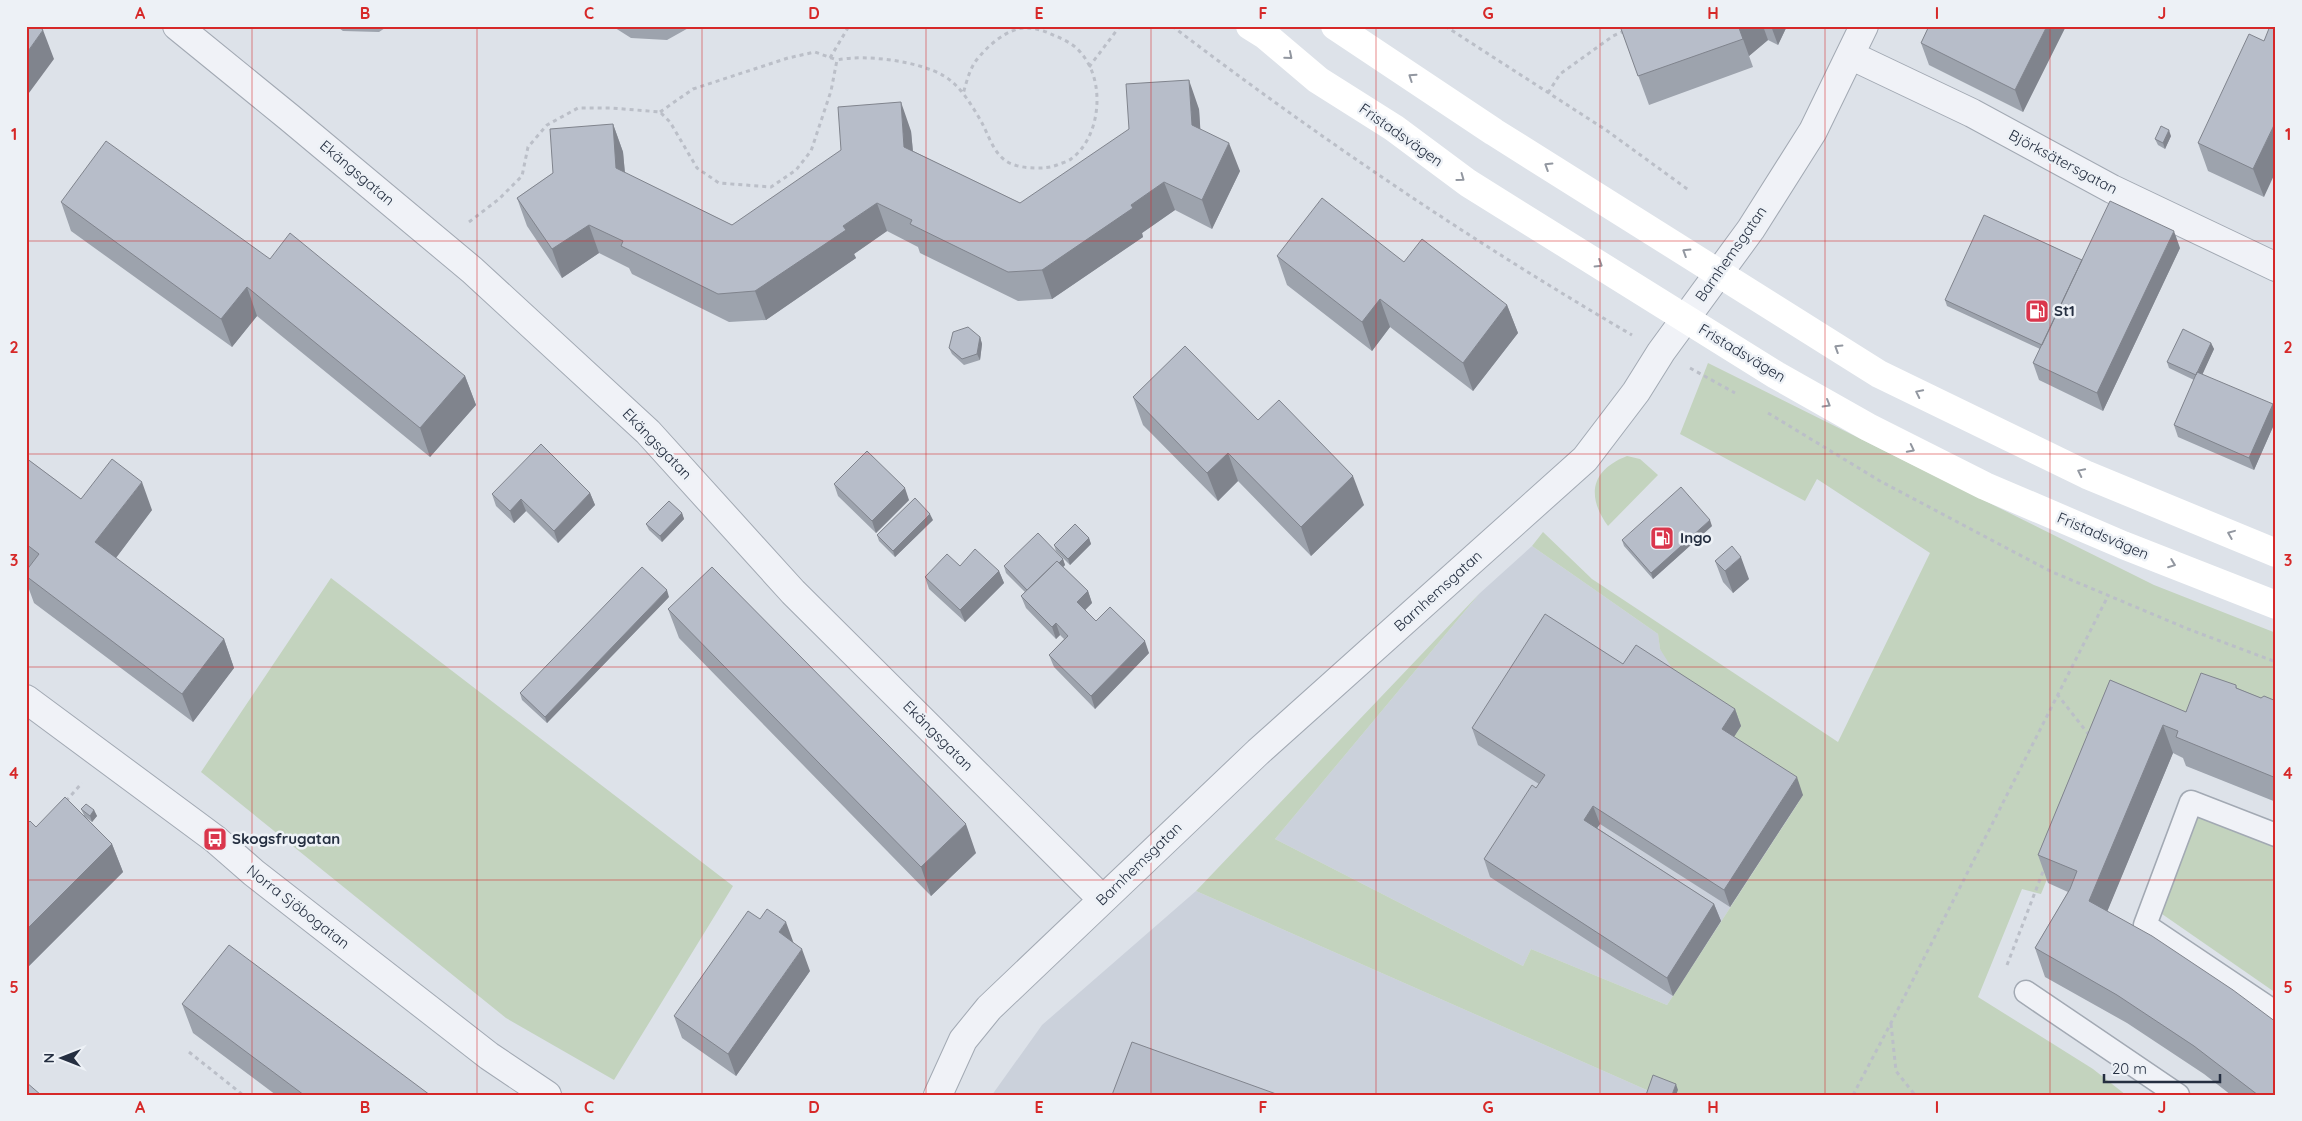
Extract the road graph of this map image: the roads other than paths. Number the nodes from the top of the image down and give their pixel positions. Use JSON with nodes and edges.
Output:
{"nodes":[{"id":1,"x":177,"y":26,"type":"edge"},
{"id":2,"x":1250,"y":26,"type":"edge"},
{"id":3,"x":1335,"y":26,"type":"edge"},
{"id":4,"x":1864,"y":26,"type":"edge"},
{"id":5,"x":1850,"y":56,"type":"junction"},
{"id":6,"x":2276,"y":268,"type":"edge"},
{"id":7,"x":1719,"y":273,"type":"junction"},
{"id":8,"x":1686,"y":319,"type":"junction"},
{"id":9,"x":2276,"y":553,"type":"edge"},
{"id":10,"x":2276,"y":605,"type":"edge"},
{"id":11,"x":26,"y":699,"type":"edge"},
{"id":12,"x":2276,"y":835,"type":"edge"},
{"id":13,"x":1102,"y":899,"type":"junction"},
{"id":14,"x":2026,"y":992,"type":"road end"},
{"id":15,"x":2276,"y":1013,"type":"edge"},
{"id":16,"x":547,"y":1095,"type":"edge"},
{"id":17,"x":938,"y":1095,"type":"edge"},
{"id":18,"x":2178,"y":1095,"type":"edge"}],
"edges":[{"from":1,"to":13,"type":"street","name":"Ekängsgatan"},
{"from":2,"to":8,"type":"street","name":"Fristadsvägen","one_way":true},
{"from":7,"to":3,"type":"street","one_way":true},
{"from":4,"to":5,"type":"street","name":"Barnhemsgatan"},
{"from":5,"to":6,"type":"street","name":"Björksätersgatan"},
{"from":5,"to":7,"type":"street","name":"Barnhemsgatan"},
{"from":7,"to":8,"type":"street","name":"Barnhemsgatan"},
{"from":9,"to":7,"type":"street","one_way":true},
{"from":8,"to":10,"type":"street","name":"Fristadsvägen","one_way":true},
{"from":8,"to":13,"type":"street","name":"Barnhemsgatan"},
{"from":11,"to":16,"type":"street","name":"Norra Sjöbogatan"},
{"from":12,"to":15,"type":"lane"},
{"from":13,"to":17,"type":"street","name":"Barnhemsgatan"},
{"from":14,"to":18,"type":"lane"}]}
